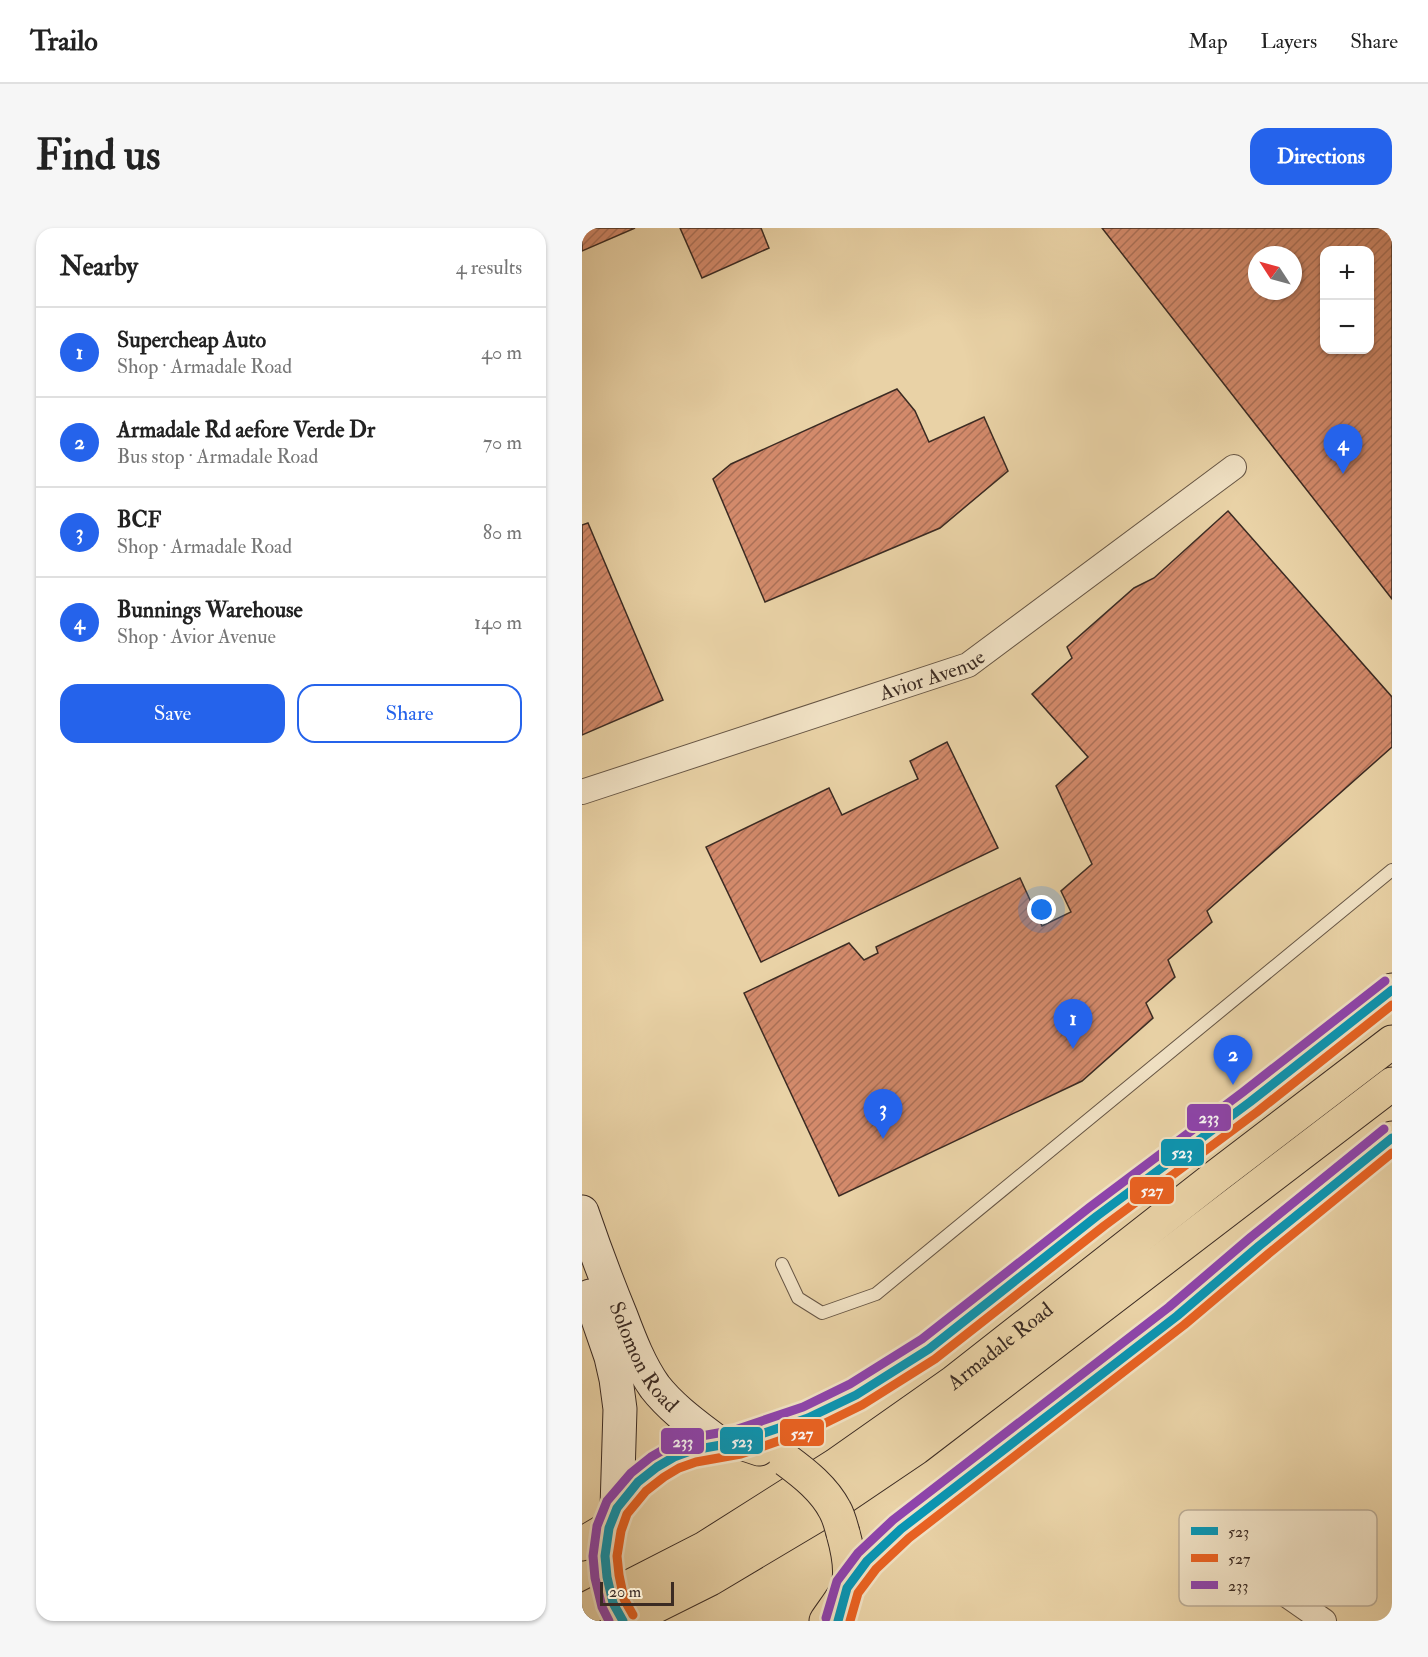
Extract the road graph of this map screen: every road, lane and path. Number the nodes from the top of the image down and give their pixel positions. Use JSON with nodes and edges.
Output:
{"nodes":[{"id":1,"x":1234,"y":467,"type":"dead end"},
{"id":2,"x":582,"y":792,"type":"edge"},
{"id":3,"x":1392,"y":870,"type":"edge"},
{"id":4,"x":1392,"y":990,"type":"edge"},
{"id":5,"x":1392,"y":1042,"type":"edge"},
{"id":6,"x":1392,"y":1084,"type":"edge"},
{"id":7,"x":1392,"y":1138,"type":"edge"},
{"id":8,"x":582,"y":1212,"type":"edge"},
{"id":9,"x":782,"y":1264,"type":"dead end"},
{"id":10,"x":582,"y":1273,"type":"edge"},
{"id":11,"x":730,"y":1444,"type":"junction"},
{"id":12,"x":603,"y":1527,"type":"edge"},
{"id":13,"x":843,"y":1601,"type":"edge"},
{"id":14,"x":1302,"y":1606,"type":"edge"},
{"id":15,"x":582,"y":1611,"type":"edge"},
{"id":16,"x":624,"y":1621,"type":"edge"},
{"id":17,"x":826,"y":1621,"type":"edge"},
{"id":18,"x":1324,"y":1621,"type":"edge"}],
"edges":[{"from":1,"to":2,"type":"street","name":"Avior Avenue"},
{"from":3,"to":9,"type":"lane"},
{"from":4,"to":11,"type":"main road","name":"Armadale Road"},
{"from":5,"to":15,"type":"main road","name":"Armadale Road"},
{"from":6,"to":16,"type":"main road","name":"Armadale Road"},
{"from":7,"to":13,"type":"main road"},
{"from":8,"to":11,"type":"main road","name":"Solomon Road"},
{"from":10,"to":12,"type":"main road","name":"Solomon Road"},
{"from":11,"to":12,"type":"main road","name":"Armadale Road"},
{"from":11,"to":13,"type":"main road","bridge":true},
{"from":12,"to":16,"type":"main road","bridge":true},
{"from":13,"to":17,"type":"main road"},
{"from":14,"to":18,"type":"street"}]}
